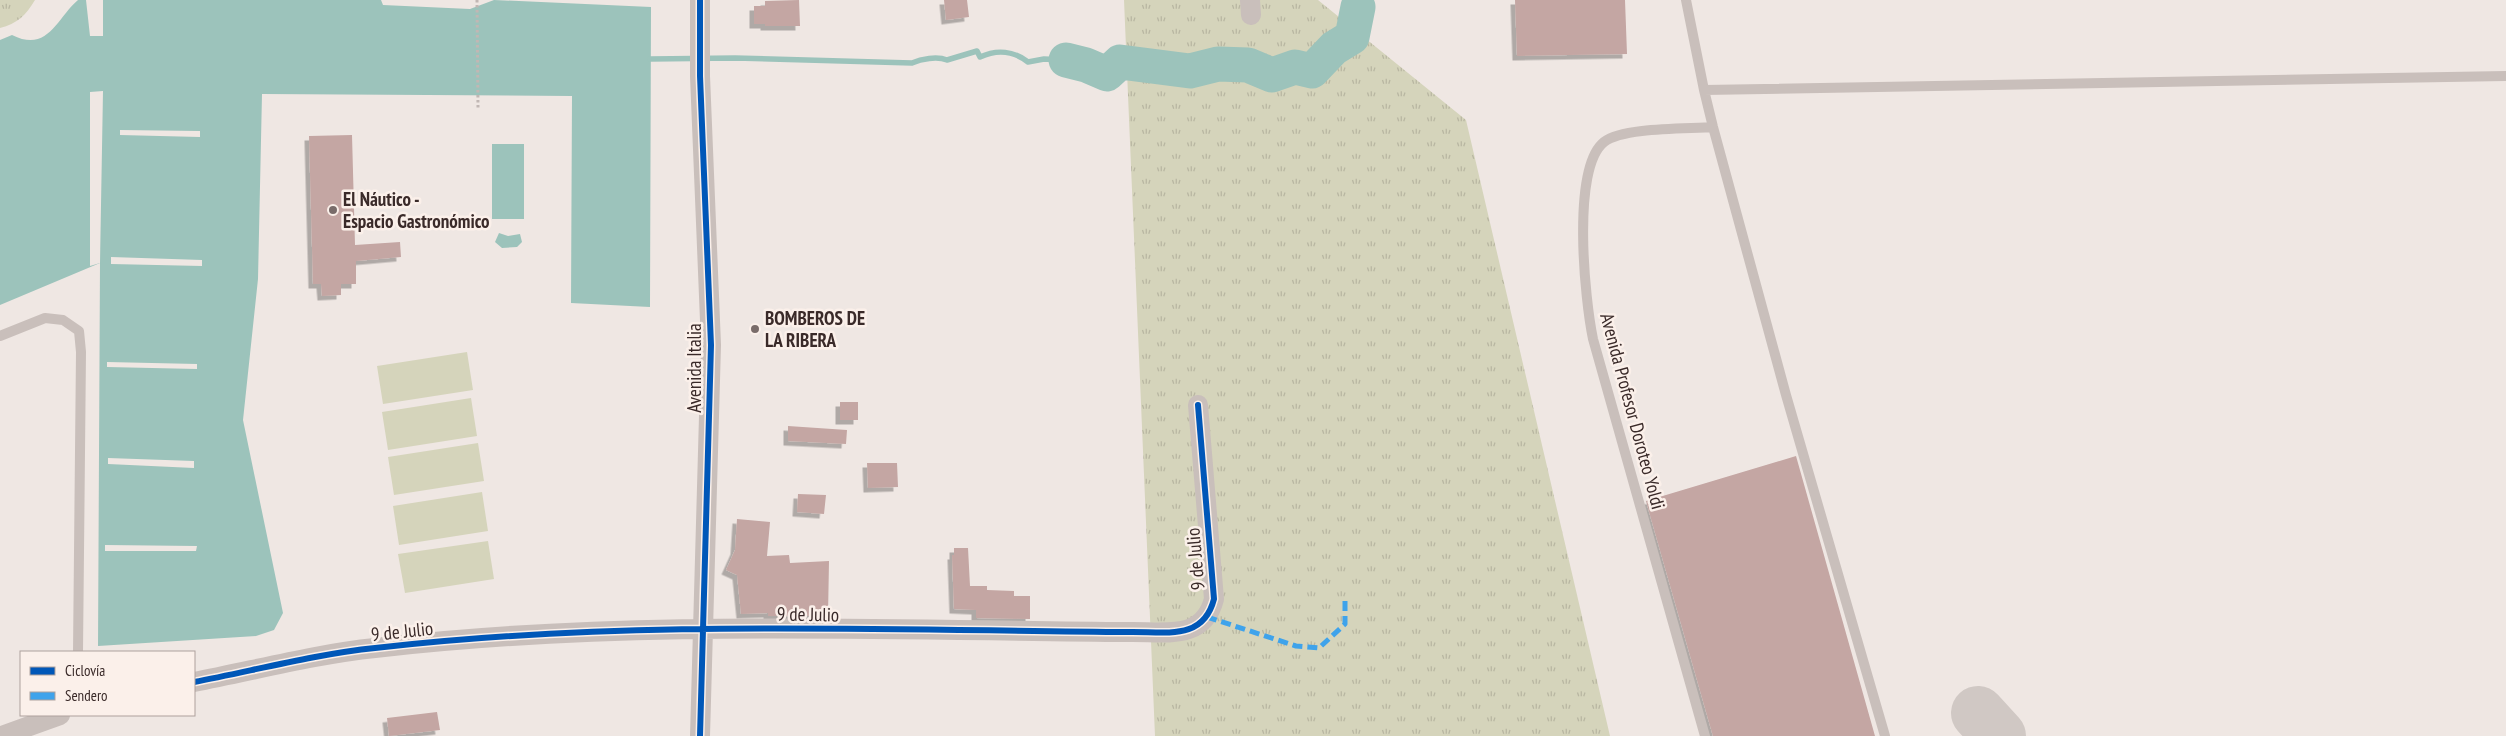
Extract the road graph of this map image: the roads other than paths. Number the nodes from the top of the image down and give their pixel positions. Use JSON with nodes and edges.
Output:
{"nodes":[{"id":1,"x":700,"y":0,"type":"edge"},
{"id":2,"x":1686,"y":0,"type":"edge"},
{"id":3,"x":2506,"y":76,"type":"edge"},
{"id":4,"x":1704,"y":90,"type":"junction"},
{"id":5,"x":1713,"y":127,"type":"junction"},
{"id":6,"x":0,"y":336,"type":"edge"},
{"id":7,"x":1198,"y":406,"type":"dead end"},
{"id":8,"x":703,"y":628,"type":"junction"},
{"id":9,"x":78,"y":651,"type":"edge"},
{"id":10,"x":195,"y":682,"type":"edge"},
{"id":11,"x":57,"y":716,"type":"edge"},
{"id":12,"x":2,"y":736,"type":"edge"},
{"id":13,"x":700,"y":736,"type":"edge"},
{"id":14,"x":1705,"y":736,"type":"edge"},
{"id":15,"x":1885,"y":736,"type":"edge"}],
"edges":[{"from":1,"to":8,"type":"street","name":"Avenida Italia"},
{"from":2,"to":4,"type":"lane"},
{"from":3,"to":4,"type":"lane"},
{"from":4,"to":5,"type":"lane"},
{"from":5,"to":14,"type":"lane","name":"Avenida Profesor Doroteo Yoldi"},
{"from":5,"to":15,"type":"lane"},
{"from":6,"to":9,"type":"lane"},
{"from":7,"to":8,"type":"street","name":"9 de Julio"},
{"from":8,"to":10,"type":"street","name":"9 de Julio"},
{"from":8,"to":13,"type":"street","name":"Avenida Italia"},
{"from":11,"to":12,"type":"street"}]}
